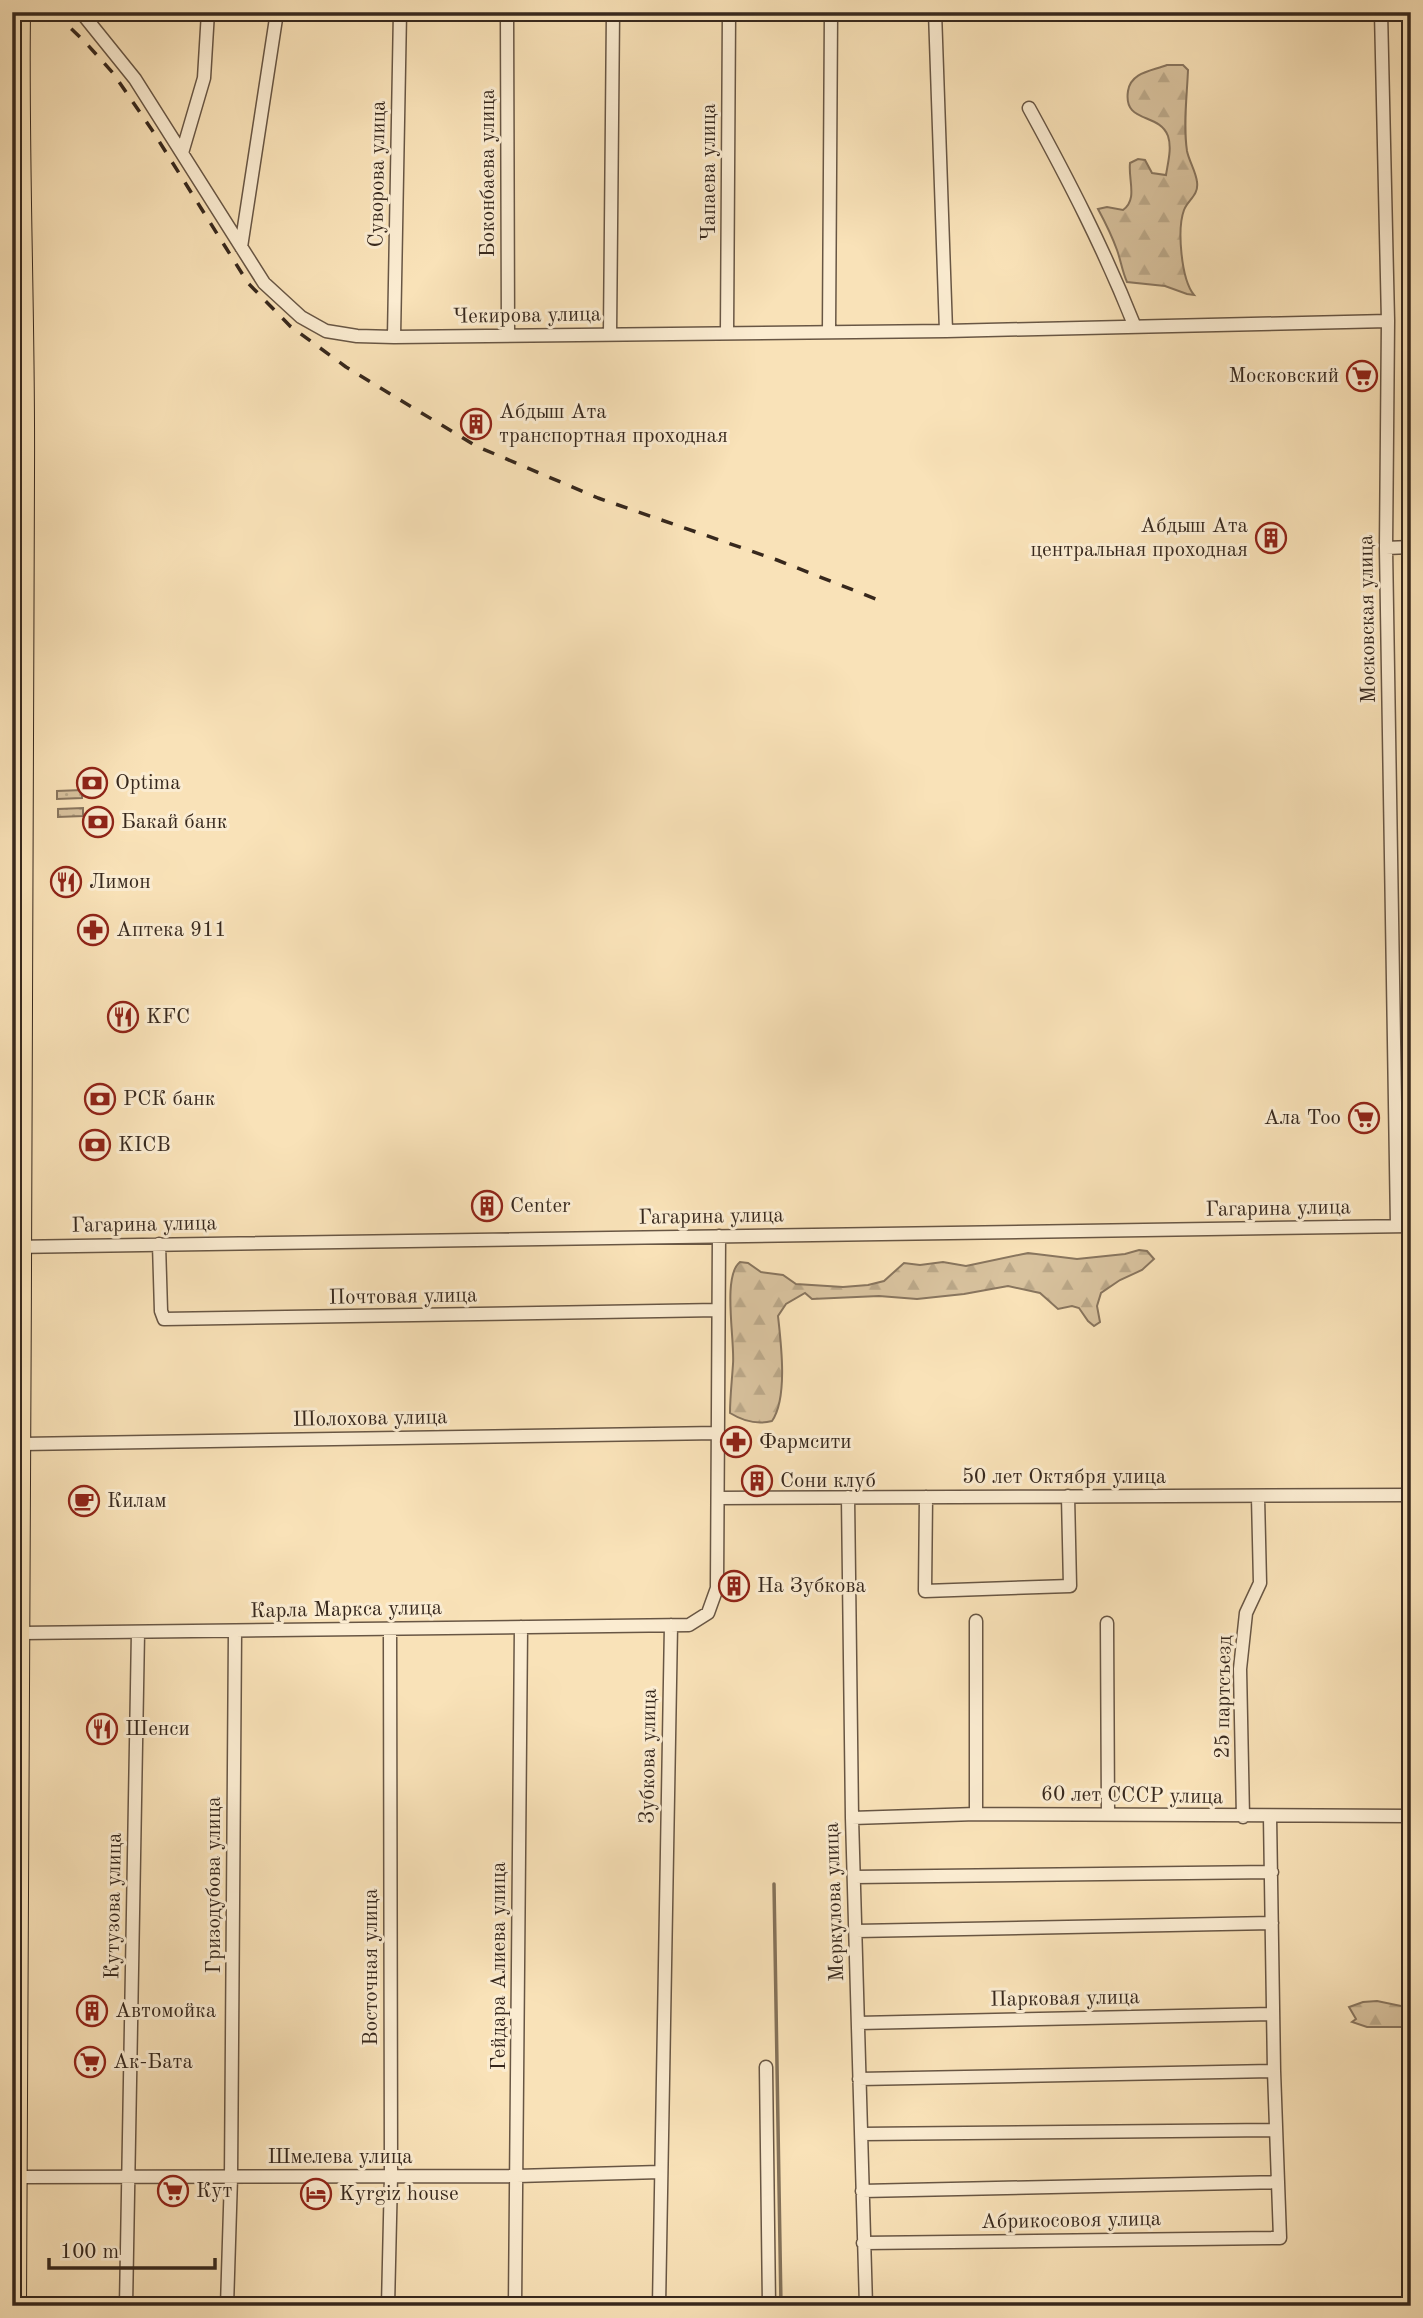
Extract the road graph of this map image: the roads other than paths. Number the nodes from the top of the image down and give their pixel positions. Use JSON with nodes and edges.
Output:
{"nodes":[{"id":1,"x":22,"y":12,"type":"edge"},
{"id":2,"x":81,"y":12,"type":"edge"},
{"id":3,"x":208,"y":12,"type":"edge"},
{"id":4,"x":278,"y":12,"type":"edge"},
{"id":5,"x":400,"y":12,"type":"edge"},
{"id":6,"x":507,"y":12,"type":"edge"},
{"id":7,"x":613,"y":12,"type":"edge"},
{"id":8,"x":729,"y":12,"type":"edge"},
{"id":9,"x":831,"y":12,"type":"edge"},
{"id":10,"x":935,"y":12,"type":"edge"},
{"id":11,"x":1381,"y":12,"type":"edge"},
{"id":12,"x":17,"y":30,"type":"edge"},
{"id":13,"x":1029,"y":108,"type":"dead end"},
{"id":14,"x":182,"y":153,"type":"junction"},
{"id":15,"x":241,"y":247,"type":"junction"},
{"id":16,"x":1388,"y":321,"type":"junction"},
{"id":17,"x":1135,"y":327,"type":"junction"},
{"id":18,"x":946,"y":331,"type":"junction"},
{"id":19,"x":829,"y":332,"type":"junction"},
{"id":20,"x":727,"y":333,"type":"junction"},
{"id":21,"x":610,"y":334,"type":"junction"},
{"id":22,"x":508,"y":335,"type":"junction"},
{"id":23,"x":394,"y":337,"type":"junction"},
{"id":24,"x":19,"y":535,"type":"edge"},
{"id":25,"x":1411,"y":547,"type":"edge"},
{"id":26,"x":1385,"y":548,"type":"junction"},
{"id":27,"x":18,"y":662,"type":"edge"},
{"id":28,"x":18,"y":820,"type":"edge"},
{"id":29,"x":1397,"y":1226,"type":"junction"},
{"id":30,"x":1411,"y":1226,"type":"edge"},
{"id":31,"x":719,"y":1236,"type":"junction"},
{"id":32,"x":159,"y":1244,"type":"junction"},
{"id":33,"x":17,"y":1247,"type":"edge"},
{"id":34,"x":718,"y":1310,"type":"junction"},
{"id":35,"x":718,"y":1433,"type":"junction"},
{"id":36,"x":22,"y":1444,"type":"junction"},
{"id":37,"x":1411,"y":1495,"type":"edge"},
{"id":38,"x":1068,"y":1496,"type":"junction"},
{"id":39,"x":848,"y":1497,"type":"junction"},
{"id":40,"x":926,"y":1497,"type":"junction"},
{"id":41,"x":1258,"y":1497,"type":"junction"},
{"id":42,"x":718,"y":1498,"type":"junction"},
{"id":43,"x":976,"y":1621,"type":"dead end"},
{"id":44,"x":1107,"y":1623,"type":"dead end"},
{"id":45,"x":671,"y":1625,"type":"junction"},
{"id":46,"x":521,"y":1627,"type":"junction"},
{"id":47,"x":390,"y":1629,"type":"junction"},
{"id":48,"x":138,"y":1632,"type":"junction"},
{"id":49,"x":235,"y":1632,"type":"junction"},
{"id":50,"x":22,"y":1633,"type":"junction"},
{"id":51,"x":18,"y":1803,"type":"edge"},
{"id":52,"x":976,"y":1814,"type":"junction"},
{"id":53,"x":1108,"y":1814,"type":"junction"},
{"id":54,"x":1270,"y":1816,"type":"junction"},
{"id":55,"x":1411,"y":1816,"type":"edge"},
{"id":56,"x":1243,"y":1817,"type":"junction"},
{"id":57,"x":852,"y":1818,"type":"junction"},
{"id":58,"x":1272,"y":1872,"type":"junction"},
{"id":59,"x":854,"y":1877,"type":"junction"},
{"id":60,"x":1272,"y":1923,"type":"junction"},
{"id":61,"x":856,"y":1931,"type":"junction"},
{"id":62,"x":1273,"y":2014,"type":"junction"},
{"id":63,"x":858,"y":2023,"type":"junction"},
{"id":64,"x":766,"y":2067,"type":"dead end"},
{"id":65,"x":1274,"y":2071,"type":"junction"},
{"id":66,"x":859,"y":2079,"type":"junction"},
{"id":67,"x":1276,"y":2130,"type":"junction"},
{"id":68,"x":16,"y":2134,"type":"edge"},
{"id":69,"x":861,"y":2134,"type":"junction"},
{"id":70,"x":660,"y":2172,"type":"junction"},
{"id":71,"x":391,"y":2176,"type":"junction"},
{"id":72,"x":517,"y":2176,"type":"junction"},
{"id":73,"x":19,"y":2177,"type":"junction"},
{"id":74,"x":128,"y":2177,"type":"junction"},
{"id":75,"x":231,"y":2177,"type":"junction"},
{"id":76,"x":1278,"y":2182,"type":"junction"},
{"id":77,"x":862,"y":2191,"type":"junction"},
{"id":78,"x":863,"y":2243,"type":"junction"},
{"id":79,"x":18,"y":2306,"type":"edge"},
{"id":80,"x":126,"y":2306,"type":"edge"},
{"id":81,"x":227,"y":2306,"type":"edge"},
{"id":82,"x":388,"y":2306,"type":"edge"},
{"id":83,"x":515,"y":2306,"type":"edge"},
{"id":84,"x":659,"y":2306,"type":"edge"},
{"id":85,"x":769,"y":2306,"type":"edge"},
{"id":86,"x":866,"y":2306,"type":"edge"}],
"edges":[{"from":1,"to":12,"type":"main road"},
{"from":2,"to":14,"type":"street","name":"Чекирова улица"},
{"from":3,"to":14,"type":"street"},
{"from":4,"to":15,"type":"street"},
{"from":5,"to":23,"type":"street","name":"Суворова улица"},
{"from":6,"to":22,"type":"street","name":"Боконбаева улица"},
{"from":7,"to":21,"type":"street"},
{"from":8,"to":20,"type":"street","name":"Чапаева улица"},
{"from":9,"to":19,"type":"street"},
{"from":10,"to":18,"type":"street"},
{"from":11,"to":16,"type":"street","name":"Московская улица"},
{"from":12,"to":24,"type":"main road"},
{"from":13,"to":17,"type":"street"},
{"from":14,"to":15,"type":"street","name":"Чекирова улица"},
{"from":15,"to":23,"type":"street","name":"Чекирова улица"},
{"from":16,"to":17,"type":"street","name":"Чекирова улица"},
{"from":16,"to":26,"type":"street","name":"Московская улица"},
{"from":17,"to":18,"type":"street","name":"Чекирова улица"},
{"from":18,"to":19,"type":"street","name":"Чекирова улица"},
{"from":19,"to":20,"type":"street","name":"Чекирова улица"},
{"from":20,"to":21,"type":"street","name":"Чекирова улица"},
{"from":21,"to":22,"type":"street","name":"Чекирова улица"},
{"from":22,"to":23,"type":"street","name":"Чекирова улица"},
{"from":24,"to":27,"type":"main road"},
{"from":25,"to":26,"type":"street"},
{"from":26,"to":29,"type":"street","name":"Московская улица"},
{"from":27,"to":28,"type":"main road"},
{"from":28,"to":33,"type":"main road"},
{"from":29,"to":30,"type":"street","name":"Гагарина улица"},
{"from":29,"to":31,"type":"street","name":"Гагарина улица"},
{"from":31,"to":32,"type":"street","name":"Гагарина улица"},
{"from":31,"to":34,"type":"street"},
{"from":32,"to":33,"type":"street","name":"Гагарина улица"},
{"from":32,"to":34,"type":"street","name":"Почтовая улица"},
{"from":33,"to":36,"type":"main road"},
{"from":34,"to":35,"type":"street"},
{"from":35,"to":36,"type":"street","name":"Шолохова улица"},
{"from":35,"to":42,"type":"street"},
{"from":36,"to":50,"type":"main road"},
{"from":37,"to":41,"type":"street","name":"50 лет Октября улица"},
{"from":38,"to":40,"type":"street","name":"50 лет Октября улица"},
{"from":38,"to":40,"type":"street"},
{"from":38,"to":41,"type":"street","name":"50 лет Октября улица"},
{"from":39,"to":40,"type":"street","name":"50 лет Октября улица"},
{"from":39,"to":42,"type":"street","name":"50 лет Октября улица"},
{"from":39,"to":57,"type":"street","name":"Меркулова улица"},
{"from":41,"to":56,"type":"street","name":"25 партсъезд"},
{"from":42,"to":45,"type":"street"},
{"from":43,"to":52,"type":"street"},
{"from":44,"to":53,"type":"street"},
{"from":45,"to":46,"type":"street","name":"Карла Маркса улица"},
{"from":45,"to":70,"type":"street","name":"Зубкова улица"},
{"from":46,"to":47,"type":"street","name":"Карла Маркса улица"},
{"from":46,"to":72,"type":"street","name":"Гейдара Алиева улица"},
{"from":47,"to":49,"type":"street","name":"Карла Маркса улица"},
{"from":47,"to":71,"type":"street","name":"Восточная улица"},
{"from":48,"to":49,"type":"street","name":"Карла Маркса улица"},
{"from":48,"to":50,"type":"street","name":"Карла Маркса улица"},
{"from":48,"to":74,"type":"street","name":"Кутузова улица"},
{"from":49,"to":75,"type":"street","name":"Гризодубова улица"},
{"from":50,"to":51,"type":"main road"},
{"from":51,"to":68,"type":"main road"},
{"from":52,"to":53,"type":"street","name":"60 лет СССР улица"},
{"from":52,"to":57,"type":"street","name":"60 лет СССР улица"},
{"from":53,"to":56,"type":"street","name":"60 лет СССР улица"},
{"from":54,"to":55,"type":"street","name":"60 лет СССР улица"},
{"from":54,"to":56,"type":"street","name":"60 лет СССР улица"},
{"from":54,"to":58,"type":"street"},
{"from":57,"to":59,"type":"street","name":"Меркулова улица"},
{"from":58,"to":59,"type":"street"},
{"from":58,"to":60,"type":"street"},
{"from":59,"to":61,"type":"street","name":"Меркулова улица"},
{"from":60,"to":61,"type":"street"},
{"from":60,"to":62,"type":"street"},
{"from":61,"to":63,"type":"street","name":"Меркулова улица"},
{"from":62,"to":63,"type":"street","name":"Парковая улица"},
{"from":62,"to":65,"type":"street"},
{"from":63,"to":66,"type":"street","name":"Меркулова улица"},
{"from":64,"to":85,"type":"street"},
{"from":65,"to":66,"type":"street"},
{"from":65,"to":67,"type":"street"},
{"from":66,"to":69,"type":"street","name":"Меркулова улица"},
{"from":67,"to":69,"type":"street"},
{"from":67,"to":76,"type":"street"},
{"from":68,"to":73,"type":"main road"},
{"from":69,"to":77,"type":"street","name":"Меркулова улица"},
{"from":70,"to":72,"type":"street","name":"Шмелева улица"},
{"from":70,"to":84,"type":"street","name":"Зубкова улица"},
{"from":71,"to":72,"type":"street","name":"Шмелева улица"},
{"from":71,"to":75,"type":"street","name":"Шмелева улица"},
{"from":71,"to":82,"type":"street","name":"Восточная улица"},
{"from":72,"to":83,"type":"street","name":"Гейдара Алиева улица"},
{"from":73,"to":74,"type":"street","name":"Шмелева улица"},
{"from":73,"to":79,"type":"main road"},
{"from":74,"to":75,"type":"street","name":"Шмелева улица"},
{"from":74,"to":80,"type":"street","name":"Кутузова улица"},
{"from":75,"to":81,"type":"street","name":"Гризодубова улица"},
{"from":76,"to":77,"type":"street"},
{"from":76,"to":78,"type":"street","name":"Абрикосовоя улица"},
{"from":77,"to":78,"type":"street","name":"Меркулова улица"},
{"from":78,"to":86,"type":"street","name":"Меркулова улица"}]}
